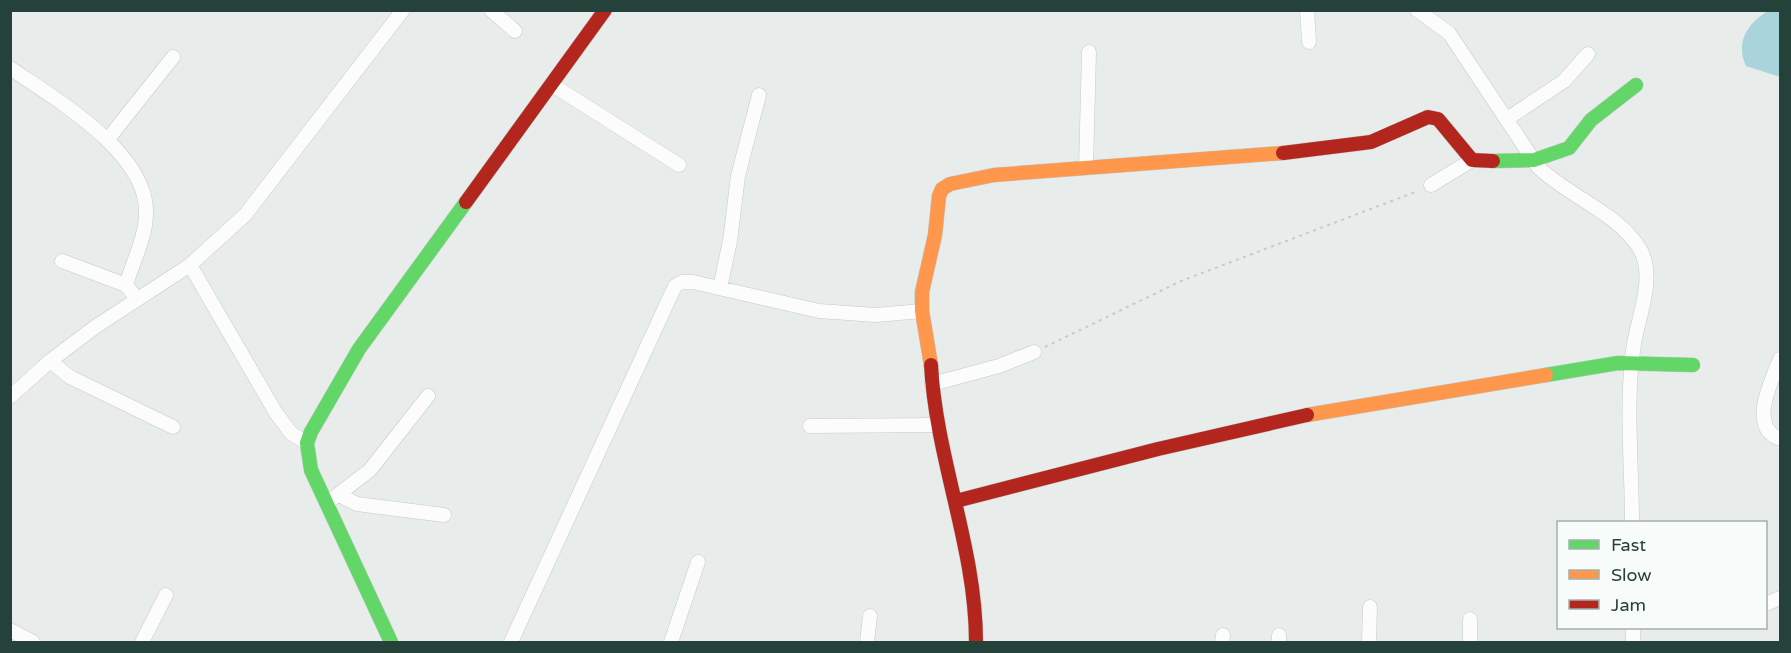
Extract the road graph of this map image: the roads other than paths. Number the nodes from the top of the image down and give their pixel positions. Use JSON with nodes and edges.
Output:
{"nodes":[{"id":1,"x":403,"y":10,"type":"edge"},
{"id":2,"x":491,"y":10,"type":"edge"},
{"id":3,"x":605,"y":10,"type":"edge"},
{"id":4,"x":1307,"y":10,"type":"edge"},
{"id":5,"x":1417,"y":10,"type":"edge"},
{"id":6,"x":515,"y":31,"type":"dead end"},
{"id":7,"x":1309,"y":42,"type":"dead end"},
{"id":8,"x":1089,"y":52,"type":"dead end"},
{"id":9,"x":1588,"y":54,"type":"dead end"},
{"id":10,"x":173,"y":57,"type":"dead end"},
{"id":11,"x":10,"y":68,"type":"edge"},
{"id":12,"x":551,"y":84,"type":"junction"},
{"id":13,"x":1636,"y":84,"type":"dead end"},
{"id":14,"x":759,"y":95,"type":"dead end"},
{"id":15,"x":1508,"y":119,"type":"junction"},
{"id":16,"x":108,"y":139,"type":"junction"},
{"id":17,"x":1472,"y":160,"type":"junction"},
{"id":18,"x":1530,"y":160,"type":"junction"},
{"id":19,"x":679,"y":165,"type":"dead end"},
{"id":20,"x":1086,"y":167,"type":"junction"},
{"id":21,"x":1431,"y":185,"type":"road end"},
{"id":22,"x":62,"y":261,"type":"dead end"},
{"id":23,"x":190,"y":265,"type":"junction"},
{"id":24,"x":126,"y":285,"type":"junction"},
{"id":25,"x":720,"y":288,"type":"junction"},
{"id":26,"x":136,"y":298,"type":"junction"},
{"id":27,"x":922,"y":311,"type":"junction"},
{"id":28,"x":1034,"y":352,"type":"road end"},
{"id":29,"x":1780,"y":359,"type":"edge"},
{"id":30,"x":50,"y":361,"type":"junction"},
{"id":31,"x":1632,"y":362,"type":"junction"},
{"id":32,"x":1693,"y":365,"type":"dead end"},
{"id":33,"x":932,"y":384,"type":"junction"},
{"id":34,"x":428,"y":396,"type":"dead end"},
{"id":35,"x":10,"y":397,"type":"edge"},
{"id":36,"x":937,"y":425,"type":"junction"},
{"id":37,"x":810,"y":426,"type":"dead end"},
{"id":38,"x":172,"y":427,"type":"dead end"},
{"id":39,"x":1780,"y":439,"type":"edge"},
{"id":40,"x":307,"y":443,"type":"junction"},
{"id":41,"x":333,"y":499,"type":"junction"},
{"id":42,"x":956,"y":501,"type":"junction"},
{"id":43,"x":444,"y":515,"type":"dead end"},
{"id":44,"x":1632,"y":521,"type":"edge"},
{"id":45,"x":698,"y":562,"type":"dead end"},
{"id":46,"x":166,"y":595,"type":"dead end"},
{"id":47,"x":1370,"y":607,"type":"dead end"},
{"id":48,"x":870,"y":616,"type":"dead end"},
{"id":49,"x":1470,"y":619,"type":"dead end"},
{"id":50,"x":10,"y":630,"type":"edge"},
{"id":51,"x":33,"y":642,"type":"edge"},
{"id":52,"x":142,"y":642,"type":"edge"},
{"id":53,"x":391,"y":642,"type":"edge"},
{"id":54,"x":511,"y":642,"type":"edge"},
{"id":55,"x":671,"y":642,"type":"edge"},
{"id":56,"x":867,"y":642,"type":"edge"},
{"id":57,"x":976,"y":642,"type":"edge"},
{"id":58,"x":1370,"y":642,"type":"edge"},
{"id":59,"x":1470,"y":642,"type":"edge"}],
"edges":[{"from":1,"to":23,"type":"street"},
{"from":2,"to":6,"type":"street"},
{"from":3,"to":12,"type":"street"},
{"from":4,"to":7,"type":"street"},
{"from":5,"to":15,"type":"street"},
{"from":8,"to":20,"type":"street"},
{"from":9,"to":15,"type":"street"},
{"from":10,"to":16,"type":"street"},
{"from":11,"to":16,"type":"street"},
{"from":12,"to":19,"type":"street"},
{"from":12,"to":40,"type":"street"},
{"from":13,"to":18,"type":"street"},
{"from":14,"to":25,"type":"street"},
{"from":15,"to":18,"type":"street"},
{"from":16,"to":24,"type":"street"},
{"from":17,"to":18,"type":"street"},
{"from":17,"to":20,"type":"street"},
{"from":17,"to":21,"type":"street"},
{"from":18,"to":31,"type":"street"},
{"from":20,"to":27,"type":"street"},
{"from":22,"to":24,"type":"street"},
{"from":23,"to":26,"type":"street"},
{"from":23,"to":40,"type":"street"},
{"from":24,"to":26,"type":"street"},
{"from":25,"to":27,"type":"street"},
{"from":25,"to":54,"type":"street"},
{"from":26,"to":30,"type":"street"},
{"from":27,"to":33,"type":"street"},
{"from":28,"to":33,"type":"street"},
{"from":29,"to":39,"type":"street"},
{"from":30,"to":35,"type":"street"},
{"from":30,"to":38,"type":"street"},
{"from":31,"to":32,"type":"street"},
{"from":31,"to":42,"type":"street"},
{"from":31,"to":44,"type":"street"},
{"from":33,"to":36,"type":"street"},
{"from":34,"to":41,"type":"street"},
{"from":36,"to":37,"type":"street"},
{"from":36,"to":42,"type":"street"},
{"from":40,"to":41,"type":"street"},
{"from":41,"to":43,"type":"street"},
{"from":41,"to":53,"type":"street"},
{"from":42,"to":57,"type":"street"},
{"from":45,"to":55,"type":"street"},
{"from":46,"to":52,"type":"street"},
{"from":47,"to":58,"type":"street"},
{"from":48,"to":56,"type":"street"},
{"from":49,"to":59,"type":"street"},
{"from":50,"to":51,"type":"street"}]}
